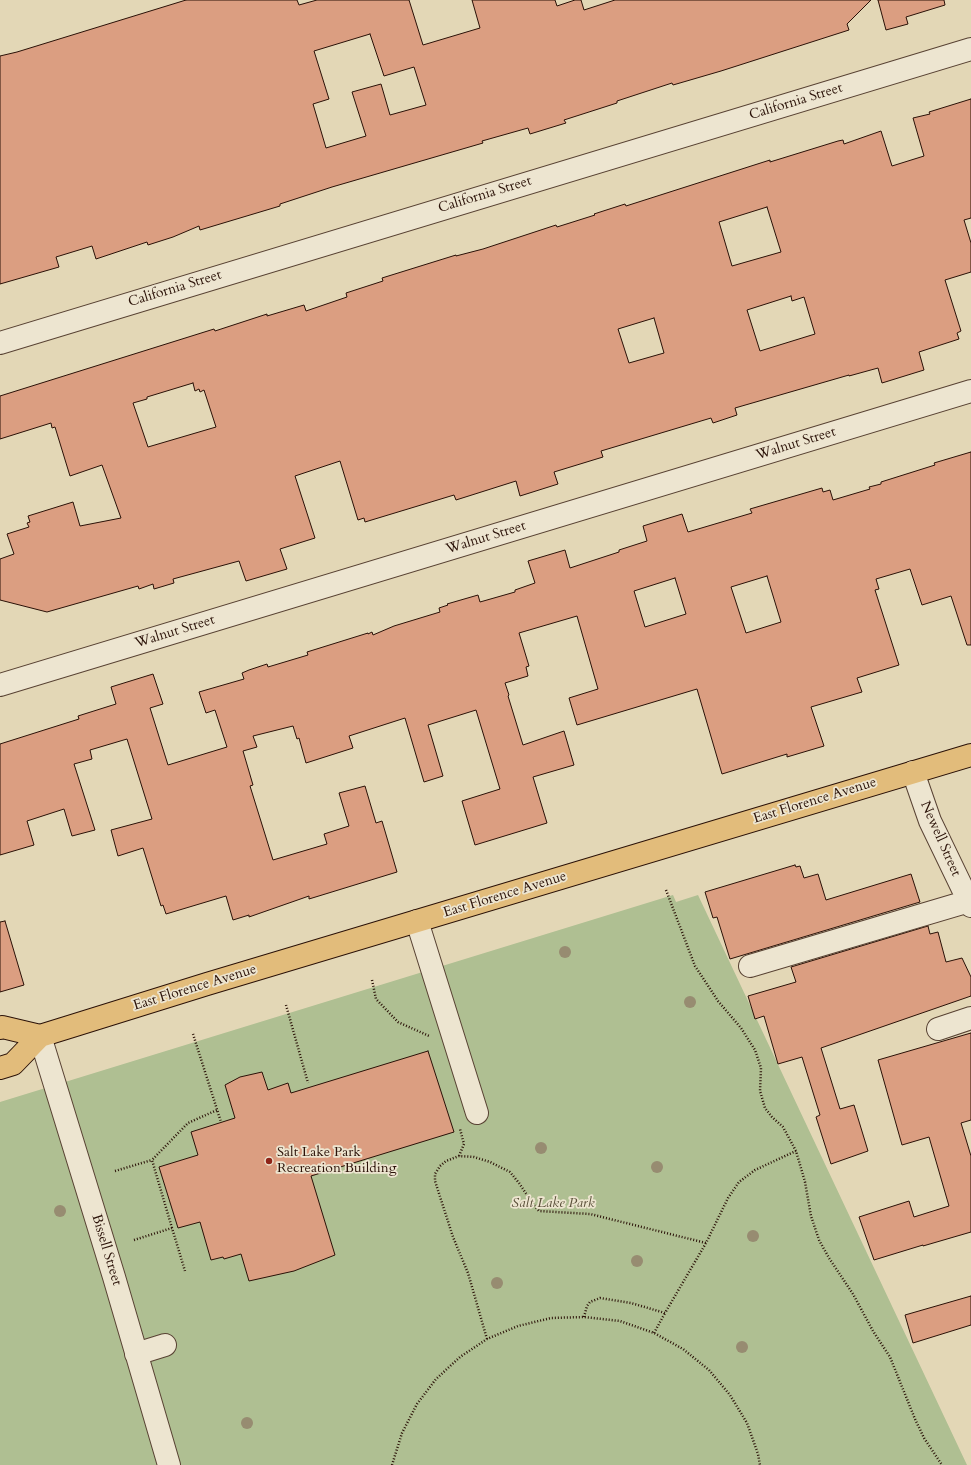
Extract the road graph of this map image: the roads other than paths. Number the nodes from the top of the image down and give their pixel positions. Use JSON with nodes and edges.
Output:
{"nodes":[{"id":1,"x":971,"y":49,"type":"edge"},
{"id":2,"x":0,"y":343,"type":"edge"},
{"id":3,"x":971,"y":391,"type":"edge"},
{"id":4,"x":0,"y":685,"type":"edge"},
{"id":5,"x":971,"y":755,"type":"edge"},
{"id":6,"x":913,"y":772,"type":"junction"},
{"id":7,"x":970,"y":904,"type":"edge"},
{"id":8,"x":417,"y":921,"type":"junction"},
{"id":9,"x":750,"y":966,"type":"dead end"},
{"id":10,"x":971,"y":1018,"type":"edge"},
{"id":11,"x":0,"y":1028,"type":"edge"},
{"id":12,"x":938,"y":1029,"type":"dead end"},
{"id":13,"x":40,"y":1036,"type":"junction"},
{"id":14,"x":0,"y":1068,"type":"edge"},
{"id":15,"x":477,"y":1113,"type":"dead end"},
{"id":16,"x":166,"y":1345,"type":"dead end"},
{"id":17,"x":136,"y":1354,"type":"junction"},
{"id":18,"x":169,"y":1465,"type":"edge"}],
"edges":[{"from":1,"to":2,"type":"street","name":"California Street"},
{"from":3,"to":4,"type":"street","name":"Walnut Street"},
{"from":5,"to":6,"type":"main road","name":"East Florence Avenue"},
{"from":6,"to":7,"type":"street","name":"Newell Street"},
{"from":6,"to":8,"type":"main road","name":"East Florence Avenue"},
{"from":7,"to":9,"type":"street"},
{"from":8,"to":13,"type":"main road","name":"East Florence Avenue"},
{"from":8,"to":15,"type":"street"},
{"from":10,"to":12,"type":"street"},
{"from":11,"to":13,"type":"main road"},
{"from":13,"to":14,"type":"main road","name":"East Florence Avenue"},
{"from":13,"to":17,"type":"street","name":"Bissell Street"},
{"from":16,"to":17,"type":"street"},
{"from":17,"to":18,"type":"street","name":"Bissell Street"}]}
